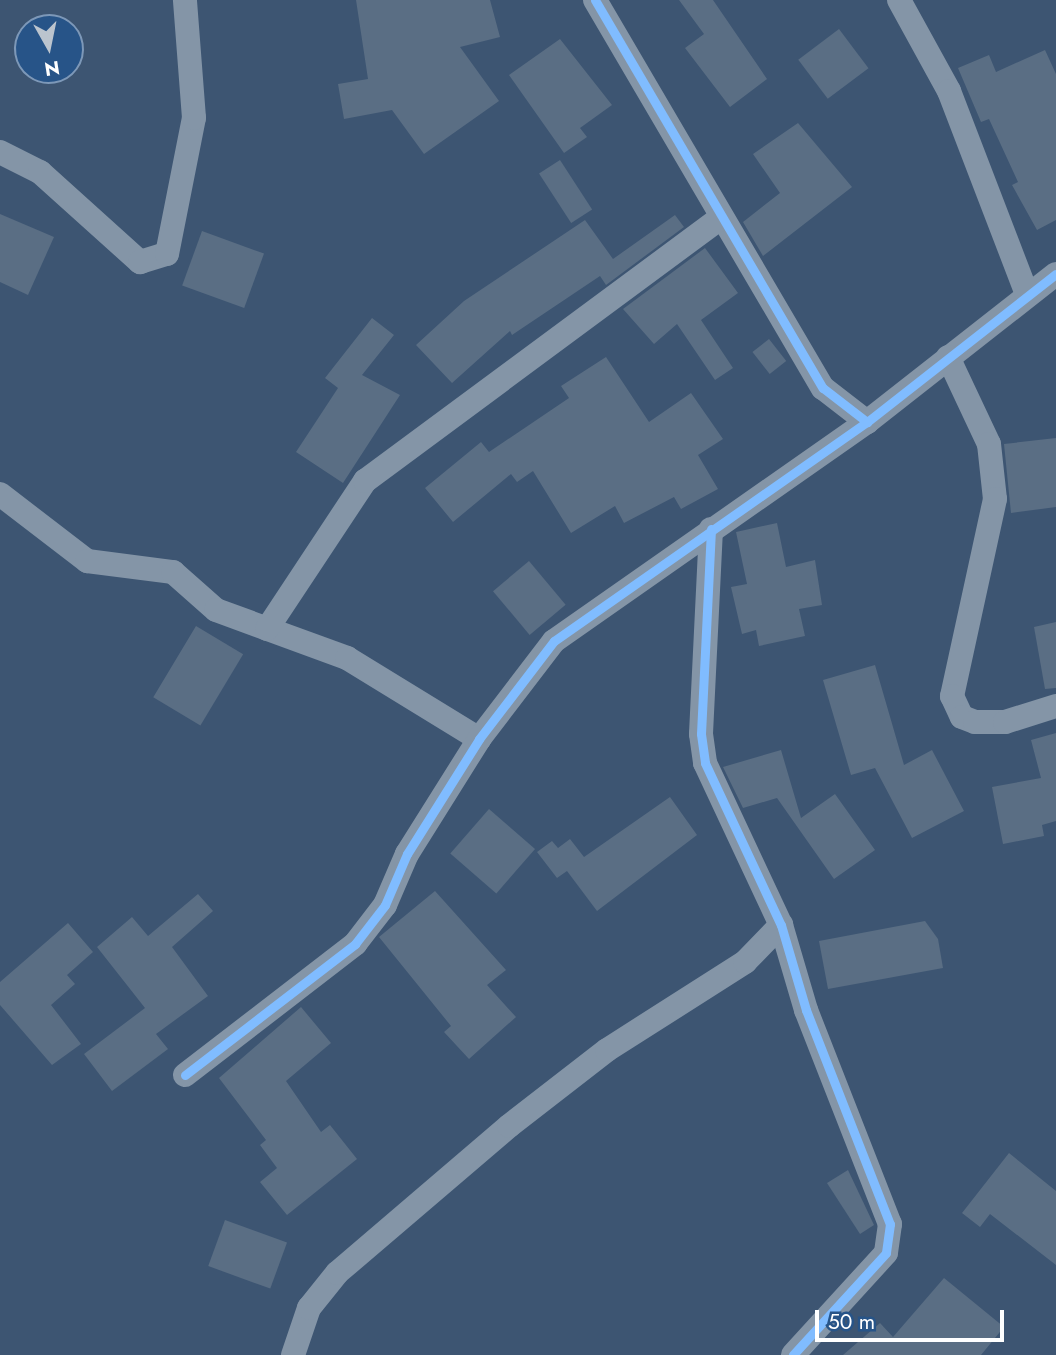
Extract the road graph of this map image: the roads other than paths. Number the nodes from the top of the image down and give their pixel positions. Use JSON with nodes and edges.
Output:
{"nodes":[{"id":1,"x":185,"y":0,"type":"edge"},
{"id":2,"x":595,"y":0,"type":"edge"},
{"id":3,"x":900,"y":0,"type":"edge"},
{"id":4,"x":0,"y":152,"type":"edge"},
{"id":5,"x":721,"y":218,"type":"junction"},
{"id":6,"x":1056,"y":274,"type":"edge"},
{"id":7,"x":1027,"y":294,"type":"junction"},
{"id":8,"x":948,"y":357,"type":"junction"},
{"id":9,"x":867,"y":422,"type":"junction"},
{"id":10,"x":0,"y":494,"type":"edge"},
{"id":11,"x":711,"y":529,"type":"junction"},
{"id":12,"x":267,"y":629,"type":"junction"},
{"id":13,"x":1056,"y":706,"type":"edge"},
{"id":14,"x":480,"y":739,"type":"junction"},
{"id":15,"x":782,"y":925,"type":"junction"},
{"id":16,"x":185,"y":1075,"type":"dead end"},
{"id":17,"x":801,"y":1353,"type":"edge"},
{"id":18,"x":293,"y":1355,"type":"edge"}],
"edges":[{"from":1,"to":4,"type":"street"},
{"from":2,"to":5,"type":"street"},
{"from":3,"to":7,"type":"street"},
{"from":5,"to":9,"type":"street"},
{"from":5,"to":12,"type":"street"},
{"from":6,"to":7,"type":"street"},
{"from":7,"to":8,"type":"street"},
{"from":8,"to":9,"type":"street"},
{"from":8,"to":13,"type":"street"},
{"from":9,"to":11,"type":"street"},
{"from":10,"to":12,"type":"street"},
{"from":11,"to":14,"type":"street"},
{"from":11,"to":15,"type":"street"},
{"from":12,"to":14,"type":"street"},
{"from":14,"to":16,"type":"street"},
{"from":15,"to":17,"type":"street"},
{"from":15,"to":18,"type":"street"}]}
